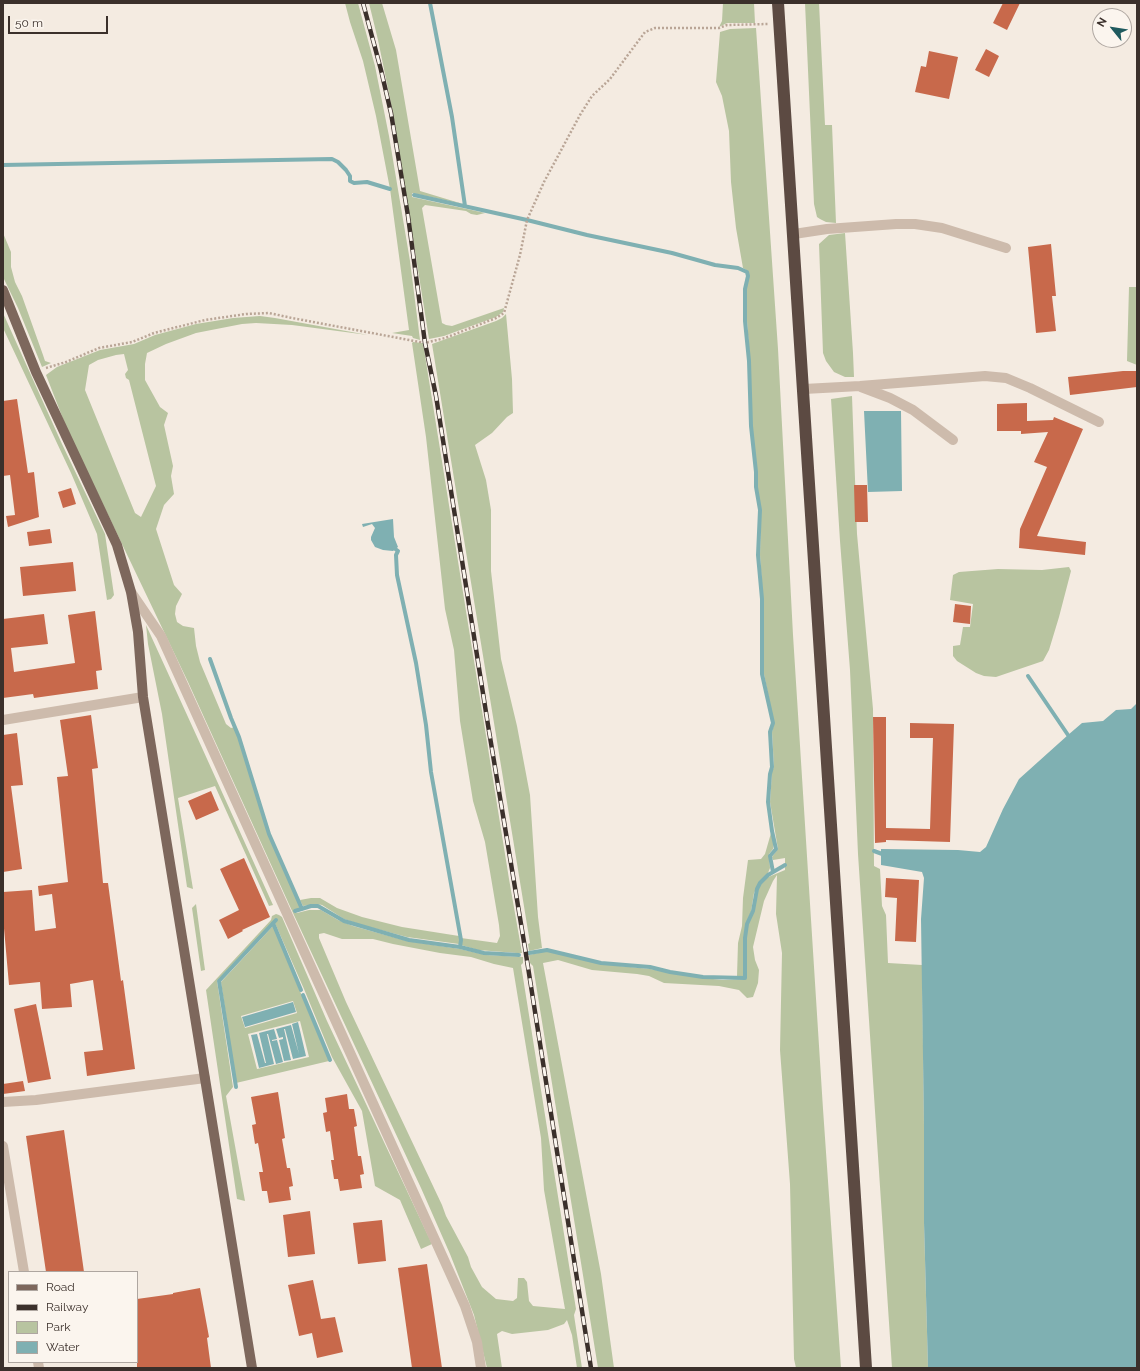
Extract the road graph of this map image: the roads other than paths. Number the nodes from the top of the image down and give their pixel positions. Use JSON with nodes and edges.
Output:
{"nodes":[{"id":1,"x":778,"y":3,"type":"edge"},
{"id":2,"x":794,"y":234,"type":"junction"},
{"id":3,"x":1006,"y":248,"type":"dead end"},
{"id":4,"x":3,"y":290,"type":"edge"},
{"id":5,"x":860,"y":386,"type":"junction"},
{"id":6,"x":804,"y":389,"type":"junction"},
{"id":7,"x":1099,"y":422,"type":"dead end"},
{"id":8,"x":953,"y":440,"type":"dead end"},
{"id":9,"x":131,"y":592,"type":"junction"},
{"id":10,"x":143,"y":697,"type":"junction"},
{"id":11,"x":3,"y":720,"type":"edge"},
{"id":12,"x":205,"y":1078,"type":"junction"},
{"id":13,"x":3,"y":1102,"type":"edge"},
{"id":14,"x":3,"y":1146,"type":"edge"},
{"id":15,"x":24,"y":1271,"type":"edge"},
{"id":16,"x":252,"y":1368,"type":"edge"},
{"id":17,"x":482,"y":1368,"type":"edge"},
{"id":18,"x":866,"y":1368,"type":"edge"}],
"edges":[{"from":1,"to":2,"type":"highway"},
{"from":2,"to":3,"type":"street"},
{"from":2,"to":6,"type":"highway"},
{"from":4,"to":9,"type":"main road"},
{"from":5,"to":6,"type":"street"},
{"from":5,"to":7,"type":"street"},
{"from":5,"to":8,"type":"street"},
{"from":6,"to":18,"type":"highway"},
{"from":9,"to":10,"type":"main road"},
{"from":9,"to":17,"type":"street"},
{"from":10,"to":11,"type":"street"},
{"from":10,"to":12,"type":"main road"},
{"from":12,"to":13,"type":"street"},
{"from":12,"to":16,"type":"main road"},
{"from":14,"to":15,"type":"street"}]}
